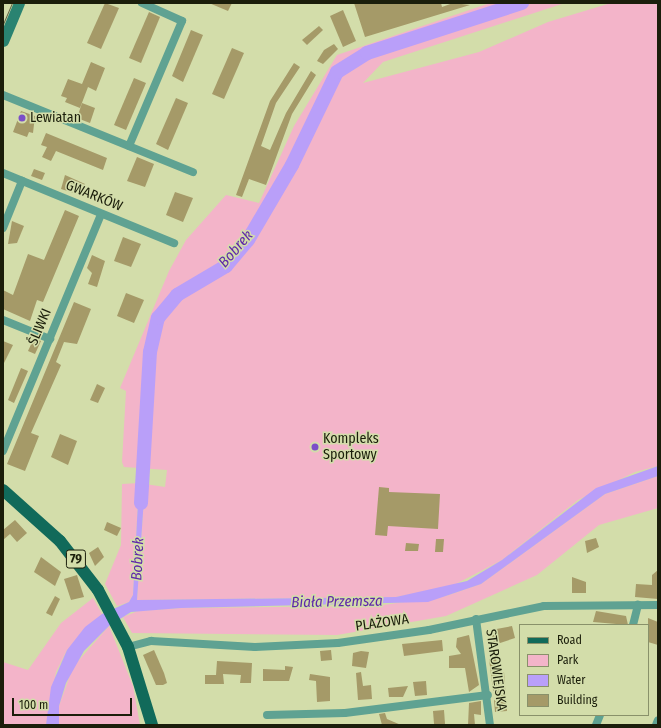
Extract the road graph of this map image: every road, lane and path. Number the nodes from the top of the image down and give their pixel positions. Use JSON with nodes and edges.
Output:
{"nodes":[{"id":1,"x":18,"y":3,"type":"edge"},
{"id":2,"x":142,"y":3,"type":"edge"},
{"id":3,"x":3,"y":41,"type":"edge"},
{"id":4,"x":3,"y":95,"type":"edge"},
{"id":5,"x":129,"y":146,"type":"junction"},
{"id":6,"x":193,"y":172,"type":"dead end"},
{"id":7,"x":3,"y":173,"type":"edge"},
{"id":8,"x":22,"y":181,"type":"junction"},
{"id":9,"x":101,"y":214,"type":"junction"},
{"id":10,"x":3,"y":228,"type":"edge"},
{"id":11,"x":174,"y":243,"type":"dead end"},
{"id":12,"x":3,"y":320,"type":"edge"},
{"id":13,"x":50,"y":339,"type":"junction"},
{"id":14,"x":3,"y":451,"type":"edge"},
{"id":15,"x":3,"y":490,"type":"edge"},
{"id":16,"x":638,"y":605,"type":"junction"},
{"id":17,"x":658,"y":605,"type":"edge"},
{"id":18,"x":476,"y":619,"type":"junction"},
{"id":19,"x":633,"y":624,"type":"edge"},
{"id":20,"x":128,"y":647,"type":"junction"},
{"id":21,"x":488,"y":695,"type":"junction"},
{"id":22,"x":267,"y":715,"type":"dead end"},
{"id":23,"x":658,"y":720,"type":"edge"},
{"id":24,"x":152,"y":725,"type":"edge"},
{"id":25,"x":490,"y":725,"type":"edge"},
{"id":26,"x":656,"y":725,"type":"edge"}],
"edges":[{"from":1,"to":3,"type":"main road"},
{"from":2,"to":5,"type":"street"},
{"from":4,"to":5,"type":"street"},
{"from":5,"to":6,"type":"street"},
{"from":7,"to":8,"type":"street","name":"GWARKÓW"},
{"from":8,"to":9,"type":"street","name":"GWARKÓW"},
{"from":8,"to":10,"type":"street"},
{"from":9,"to":11,"type":"street","name":"GWARKÓW"},
{"from":9,"to":13,"type":"street","name":"ŚLIWKI"},
{"from":12,"to":13,"type":"street"},
{"from":13,"to":14,"type":"street","name":"ŚLIWKI"},
{"from":15,"to":20,"type":"main road","number":"79"},
{"from":16,"to":17,"type":"street","name":"PLAŻOWA"},
{"from":16,"to":18,"type":"street","name":"PLAŻOWA"},
{"from":16,"to":19,"type":"street"},
{"from":18,"to":20,"type":"street","name":"PLAŻOWA"},
{"from":18,"to":21,"type":"street","name":"STAROWIEJSKA"},
{"from":20,"to":24,"type":"main road","number":"79"},
{"from":21,"to":22,"type":"street"},
{"from":21,"to":25,"type":"street","name":"STAROWIEJSKA"},
{"from":23,"to":26,"type":"street"}]}
